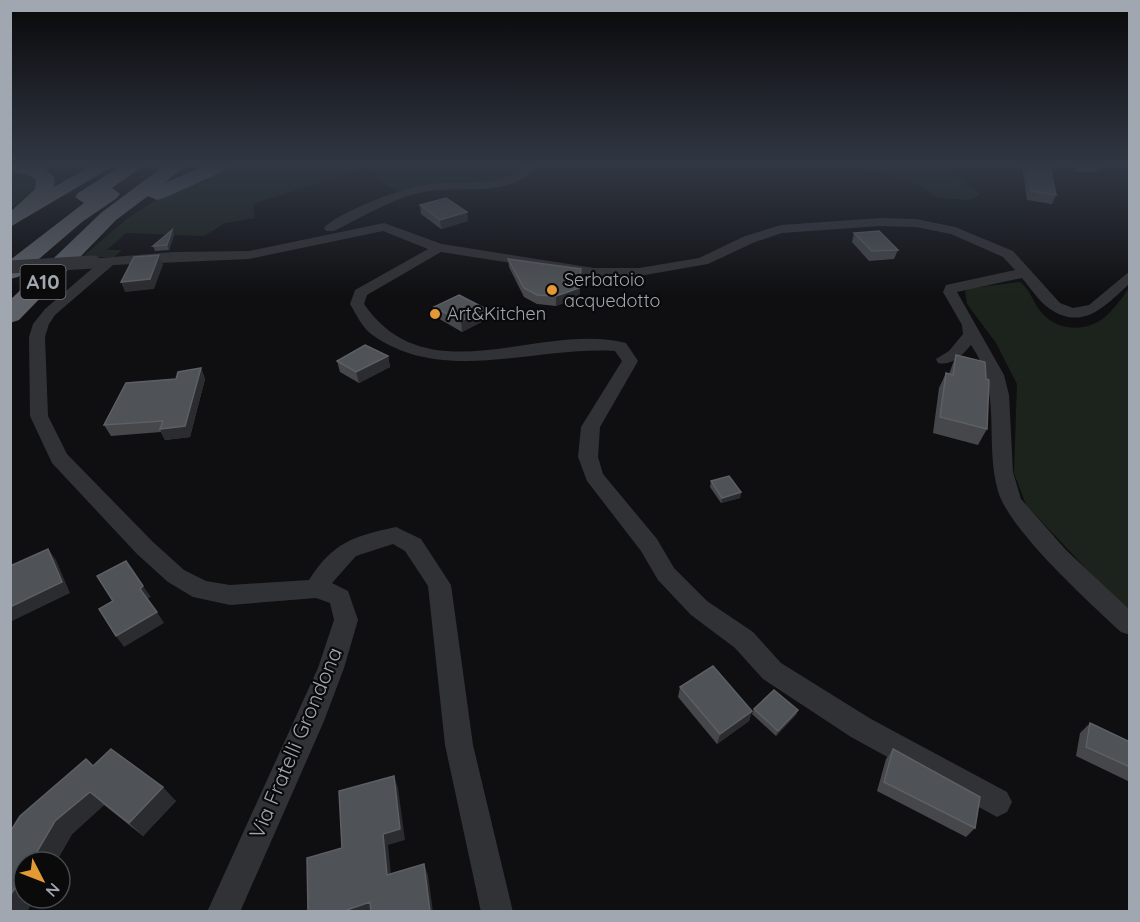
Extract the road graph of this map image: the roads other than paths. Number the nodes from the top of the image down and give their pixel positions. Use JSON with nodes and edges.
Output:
{"nodes":[{"id":1,"x":23,"y":209,"type":"edge"},
{"id":2,"x":29,"y":209,"type":"edge"},
{"id":3,"x":66,"y":209,"type":"edge"},
{"id":4,"x":88,"y":209,"type":"edge"},
{"id":5,"x":118,"y":209,"type":"edge"},
{"id":6,"x":133,"y":209,"type":"edge"},
{"id":7,"x":369,"y":209,"type":"edge"},
{"id":8,"x":10,"y":220,"type":"edge"},
{"id":9,"x":306,"y":245,"type":"junction"},
{"id":10,"x":439,"y":248,"type":"junction"},
{"id":11,"x":10,"y":253,"type":"edge"},
{"id":12,"x":93,"y":258,"type":"junction"},
{"id":13,"x":10,"y":267,"type":"edge"},
{"id":14,"x":1024,"y":269,"type":"junction"},
{"id":15,"x":10,"y":272,"type":"edge"},
{"id":16,"x":1130,"y":275,"type":"edge"},
{"id":17,"x":10,"y":315,"type":"edge"},
{"id":18,"x":971,"y":334,"type":"junction"},
{"id":19,"x":945,"y":359,"type":"dead end"},
{"id":20,"x":316,"y":589,"type":"junction"},
{"id":21,"x":1130,"y":625,"type":"edge"},
{"id":22,"x":998,"y":802,"type":"dead end"},
{"id":23,"x":223,"y":912,"type":"edge"},
{"id":24,"x":497,"y":912,"type":"edge"}],
"edges":[{"from":1,"to":8,"type":"highway"},
{"from":2,"to":8,"type":"highway"},
{"from":3,"to":11,"type":"highway","number":"A10"},
{"from":4,"to":15,"type":"highway","number":"A10"},
{"from":5,"to":12,"type":"highway","number":"A10"},
{"from":6,"to":12,"type":"highway"},
{"from":7,"to":9,"type":"street"},
{"from":9,"to":10,"type":"street"},
{"from":9,"to":12,"type":"street"},
{"from":10,"to":14,"type":"street"},
{"from":10,"to":22,"type":"street"},
{"from":12,"to":13,"type":"street","bridge":true},
{"from":12,"to":17,"type":"highway","number":"A10"},
{"from":12,"to":20,"type":"street"},
{"from":14,"to":16,"type":"street"},
{"from":14,"to":18,"type":"street"},
{"from":18,"to":19,"type":"street"},
{"from":18,"to":21,"type":"street"},
{"from":20,"to":23,"type":"street","name":"Via Fratelli Grondona"},
{"from":20,"to":24,"type":"street"}]}
